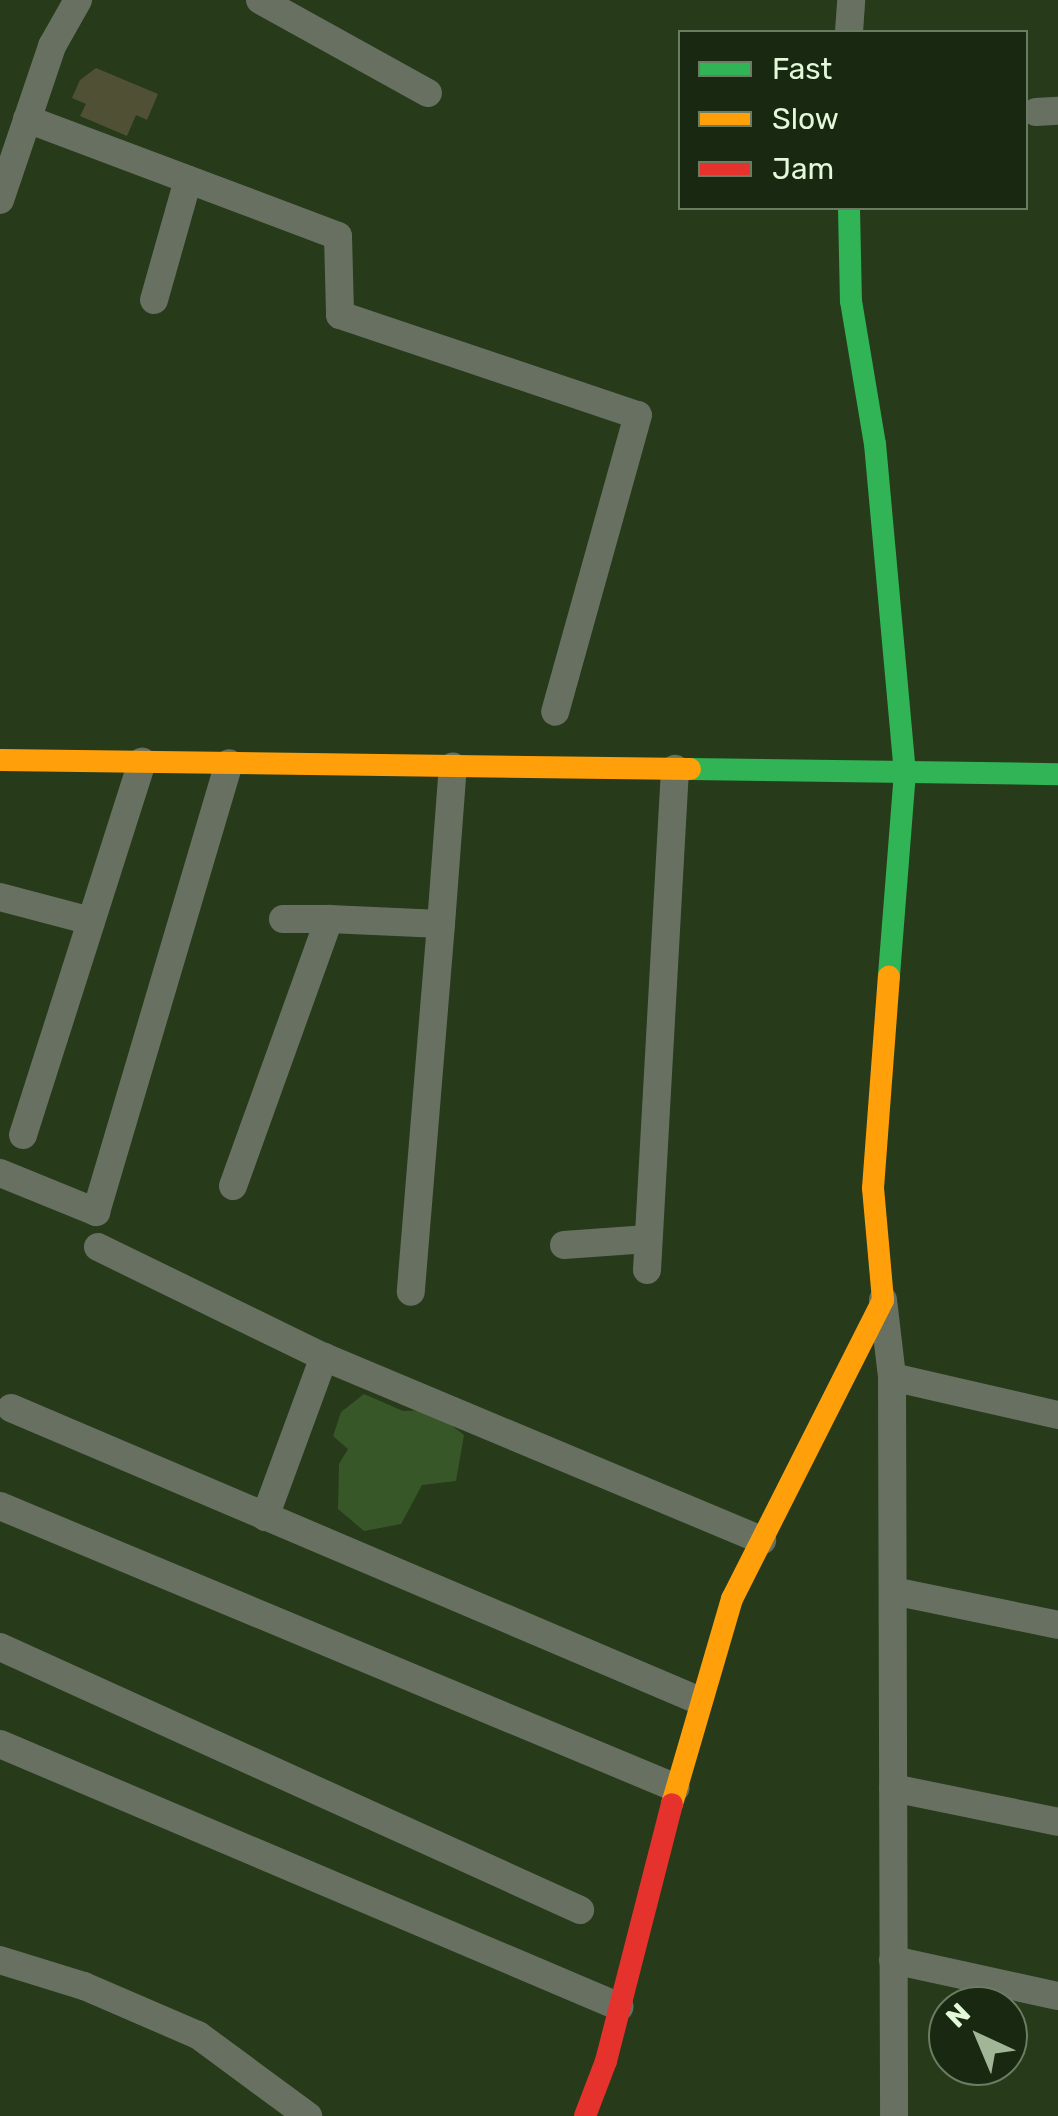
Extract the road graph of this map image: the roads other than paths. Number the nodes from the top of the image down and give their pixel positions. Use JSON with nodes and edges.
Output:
{"nodes":[{"id":1,"x":78,"y":0,"type":"edge"},
{"id":2,"x":260,"y":0,"type":"edge"},
{"id":3,"x":850,"y":0,"type":"edge"},
{"id":4,"x":849,"y":30,"type":"edge"},
{"id":5,"x":428,"y":93,"type":"dead end"},
{"id":6,"x":27,"y":119,"type":"junction"},
{"id":7,"x":188,"y":180,"type":"junction"},
{"id":8,"x":0,"y":200,"type":"edge"},
{"id":9,"x":849,"y":210,"type":"edge"},
{"id":10,"x":154,"y":300,"type":"dead end"},
{"id":11,"x":555,"y":712,"type":"dead end"},
{"id":12,"x":0,"y":760,"type":"edge"},
{"id":13,"x":142,"y":762,"type":"junction"},
{"id":14,"x":230,"y":763,"type":"junction"},
{"id":15,"x":453,"y":766,"type":"junction"},
{"id":16,"x":675,"y":769,"type":"junction"},
{"id":17,"x":906,"y":772,"type":"junction"},
{"id":18,"x":1058,"y":774,"type":"edge"},
{"id":19,"x":0,"y":896,"type":"edge"},
{"id":20,"x":283,"y":919,"type":"dead end"},
{"id":21,"x":329,"y":919,"type":"junction"},
{"id":22,"x":91,"y":922,"type":"junction"},
{"id":23,"x":441,"y":924,"type":"junction"},
{"id":24,"x":23,"y":1135,"type":"dead end"},
{"id":25,"x":0,"y":1173,"type":"edge"},
{"id":26,"x":233,"y":1186,"type":"dead end"},
{"id":27,"x":648,"y":1238,"type":"junction"},
{"id":28,"x":564,"y":1245,"type":"dead end"},
{"id":29,"x":98,"y":1247,"type":"dead end"},
{"id":30,"x":647,"y":1270,"type":"dead end"},
{"id":31,"x":411,"y":1292,"type":"dead end"},
{"id":32,"x":883,"y":1300,"type":"junction"},
{"id":33,"x":324,"y":1357,"type":"junction"},
{"id":34,"x":892,"y":1377,"type":"junction"},
{"id":35,"x":12,"y":1408,"type":"dead end"},
{"id":36,"x":1058,"y":1415,"type":"edge"},
{"id":37,"x":0,"y":1506,"type":"edge"},
{"id":38,"x":265,"y":1516,"type":"junction"},
{"id":39,"x":762,"y":1540,"type":"junction"},
{"id":40,"x":893,"y":1590,"type":"junction"},
{"id":41,"x":1058,"y":1625,"type":"edge"},
{"id":42,"x":0,"y":1648,"type":"edge"},
{"id":43,"x":698,"y":1700,"type":"junction"},
{"id":44,"x":0,"y":1744,"type":"edge"},
{"id":45,"x":676,"y":1788,"type":"junction"},
{"id":46,"x":893,"y":1788,"type":"junction"},
{"id":47,"x":1058,"y":1822,"type":"edge"},
{"id":48,"x":580,"y":1910,"type":"dead end"},
{"id":49,"x":0,"y":1960,"type":"edge"},
{"id":50,"x":894,"y":1960,"type":"junction"},
{"id":51,"x":1058,"y":1996,"type":"edge"},
{"id":52,"x":620,"y":2007,"type":"junction"},
{"id":53,"x":308,"y":2116,"type":"edge"},
{"id":54,"x":585,"y":2116,"type":"edge"},
{"id":55,"x":894,"y":2116,"type":"edge"}],
"edges":[{"from":1,"to":6,"type":"street"},
{"from":2,"to":5,"type":"street"},
{"from":3,"to":4,"type":"street"},
{"from":6,"to":7,"type":"street"},
{"from":6,"to":8,"type":"street"},
{"from":7,"to":10,"type":"street"},
{"from":7,"to":11,"type":"street"},
{"from":9,"to":17,"type":"street"},
{"from":12,"to":13,"type":"street"},
{"from":13,"to":14,"type":"street"},
{"from":13,"to":22,"type":"street"},
{"from":14,"to":15,"type":"street"},
{"from":14,"to":25,"type":"street"},
{"from":15,"to":16,"type":"street"},
{"from":15,"to":23,"type":"street"},
{"from":16,"to":17,"type":"street"},
{"from":16,"to":27,"type":"street"},
{"from":17,"to":18,"type":"street"},
{"from":17,"to":32,"type":"street"},
{"from":19,"to":22,"type":"street"},
{"from":20,"to":21,"type":"street"},
{"from":21,"to":23,"type":"street"},
{"from":21,"to":26,"type":"street"},
{"from":22,"to":24,"type":"street"},
{"from":23,"to":31,"type":"street"},
{"from":27,"to":28,"type":"street"},
{"from":27,"to":30,"type":"street"},
{"from":29,"to":33,"type":"street"},
{"from":32,"to":34,"type":"street"},
{"from":32,"to":39,"type":"street"},
{"from":33,"to":38,"type":"street"},
{"from":33,"to":39,"type":"street"},
{"from":34,"to":36,"type":"street"},
{"from":34,"to":40,"type":"street"},
{"from":35,"to":38,"type":"street"},
{"from":37,"to":45,"type":"street"},
{"from":38,"to":43,"type":"street"},
{"from":39,"to":43,"type":"street"},
{"from":40,"to":41,"type":"street"},
{"from":40,"to":46,"type":"street"},
{"from":42,"to":48,"type":"street"},
{"from":43,"to":45,"type":"street"},
{"from":44,"to":52,"type":"street"},
{"from":45,"to":52,"type":"street"},
{"from":46,"to":47,"type":"street"},
{"from":46,"to":50,"type":"street"},
{"from":49,"to":53,"type":"street"},
{"from":50,"to":51,"type":"street"},
{"from":50,"to":55,"type":"street"},
{"from":52,"to":54,"type":"street"}]}
